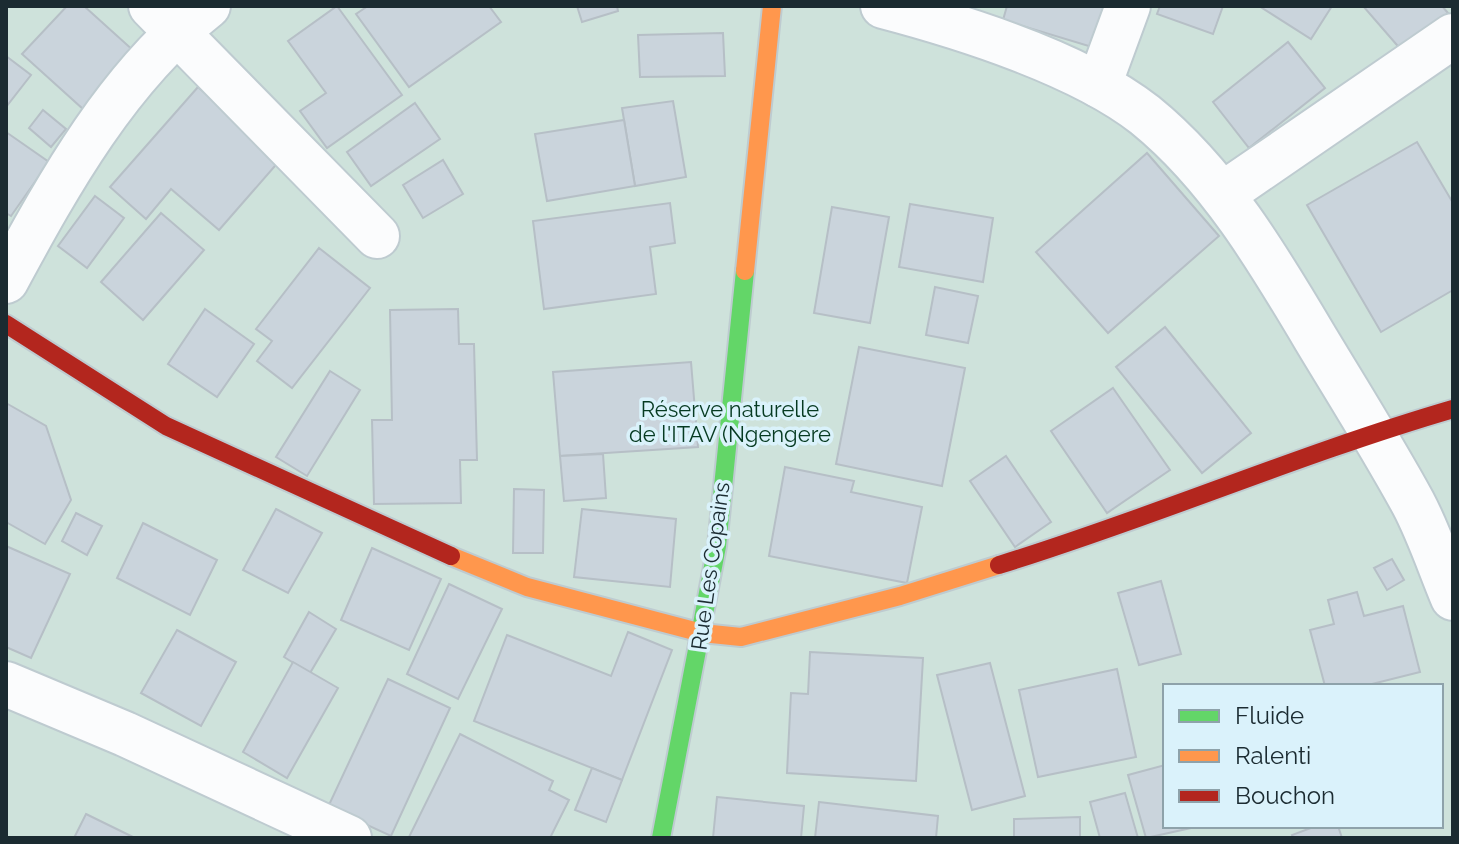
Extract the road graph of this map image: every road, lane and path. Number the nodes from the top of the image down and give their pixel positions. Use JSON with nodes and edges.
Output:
{"nodes":[{"id":1,"x":772,"y":6,"type":"edge"},
{"id":2,"x":883,"y":6,"type":"edge"},
{"id":3,"x":1128,"y":6,"type":"edge"},
{"id":4,"x":178,"y":14,"type":"edge"},
{"id":5,"x":1453,"y":36,"type":"edge"},
{"id":6,"x":1099,"y":85,"type":"junction"},
{"id":7,"x":1223,"y":194,"type":"junction"},
{"id":8,"x":377,"y":236,"type":"dead end"},
{"id":9,"x":6,"y":281,"type":"edge"},
{"id":10,"x":6,"y":324,"type":"edge"},
{"id":11,"x":1453,"y":409,"type":"edge"},
{"id":12,"x":1371,"y":433,"type":"junction"},
{"id":13,"x":1453,"y":598,"type":"edge"},
{"id":14,"x":702,"y":633,"type":"junction"},
{"id":15,"x":6,"y":684,"type":"edge"},
{"id":16,"x":349,"y":838,"type":"edge"},
{"id":17,"x":661,"y":838,"type":"edge"}],
"edges":[{"from":1,"to":14,"type":"street","name":"Rue Les Copains"},
{"from":2,"to":6,"type":"street"},
{"from":3,"to":6,"type":"street"},
{"from":4,"to":8,"type":"street"},
{"from":4,"to":9,"type":"street"},
{"from":5,"to":7,"type":"street"},
{"from":6,"to":7,"type":"street"},
{"from":7,"to":12,"type":"street"},
{"from":10,"to":14,"type":"street"},
{"from":11,"to":12,"type":"street"},
{"from":12,"to":13,"type":"street"},
{"from":12,"to":14,"type":"street"},
{"from":14,"to":17,"type":"street","name":"Rue Les Copains"},
{"from":15,"to":16,"type":"street"}]}
